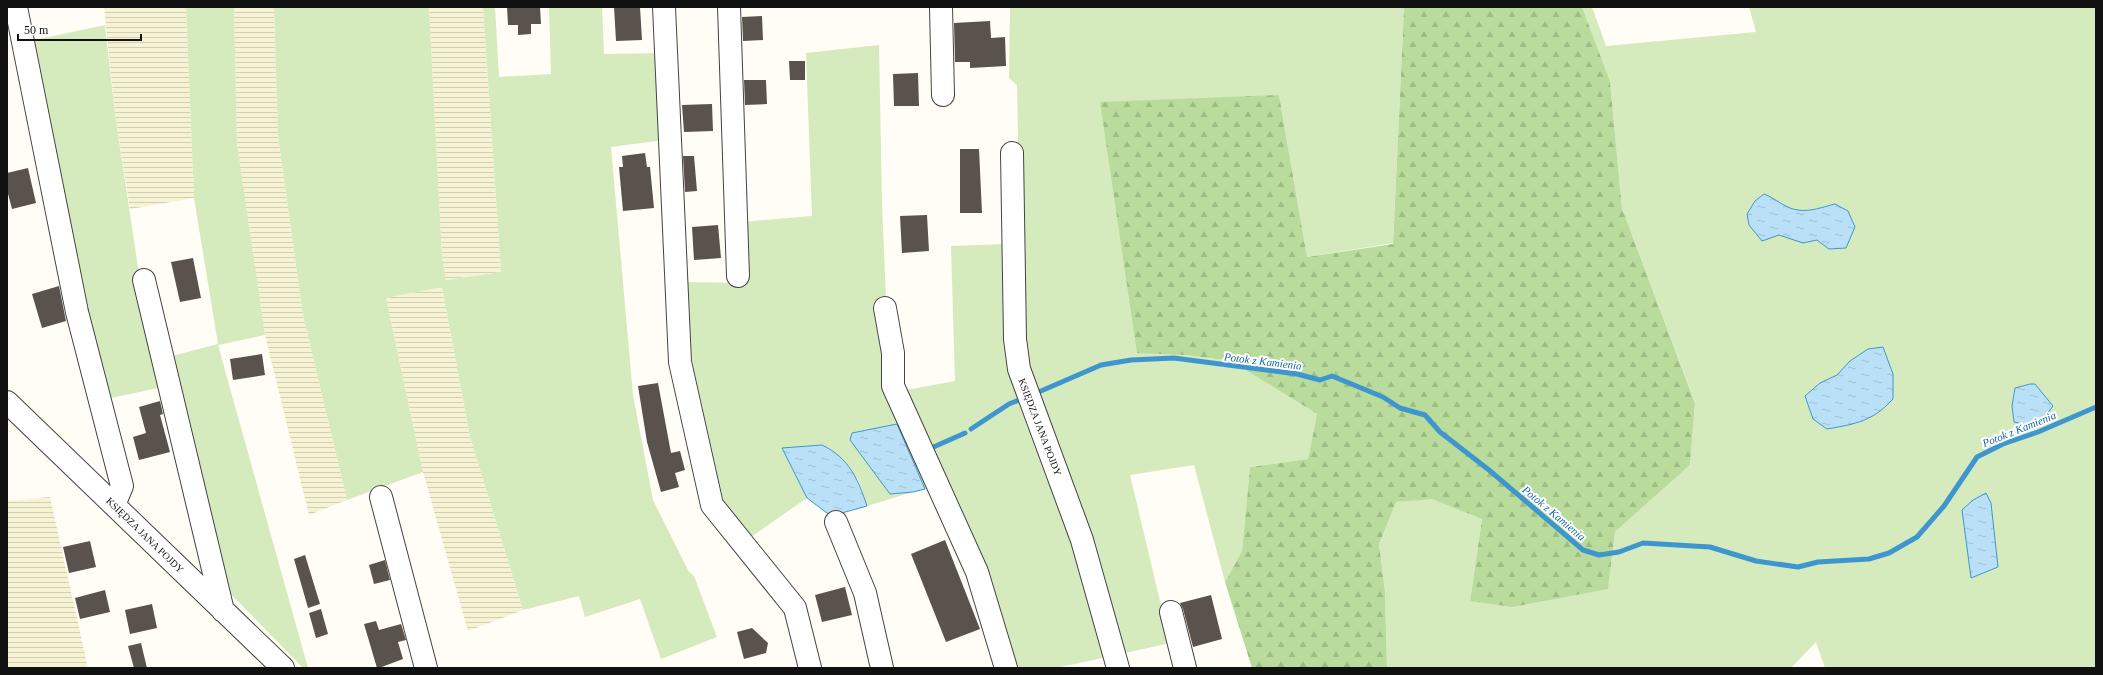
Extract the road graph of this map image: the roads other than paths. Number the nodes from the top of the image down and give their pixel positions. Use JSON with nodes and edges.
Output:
{"nodes":[{"id":1,"x":16,"y":7,"type":"edge"},
{"id":2,"x":664,"y":7,"type":"edge"},
{"id":3,"x":729,"y":7,"type":"edge"},
{"id":4,"x":941,"y":7,"type":"edge"},
{"id":5,"x":943,"y":95,"type":"dead end"},
{"id":6,"x":1012,"y":153,"type":"dead end"},
{"id":7,"x":738,"y":276,"type":"dead end"},
{"id":8,"x":144,"y":280,"type":"dead end"},
{"id":9,"x":885,"y":308,"type":"dead end"},
{"id":10,"x":7,"y":402,"type":"edge"},
{"id":11,"x":381,"y":497,"type":"dead end"},
{"id":12,"x":114,"y":505,"type":"junction"},
{"id":13,"x":836,"y":522,"type":"dead end"},
{"id":14,"x":223,"y":611,"type":"junction"},
{"id":15,"x":1171,"y":612,"type":"dead end"},
{"id":16,"x":283,"y":668,"type":"edge"},
{"id":17,"x":426,"y":668,"type":"edge"},
{"id":18,"x":810,"y":668,"type":"edge"},
{"id":19,"x":882,"y":668,"type":"edge"},
{"id":20,"x":1006,"y":668,"type":"edge"},
{"id":21,"x":1118,"y":668,"type":"edge"},
{"id":22,"x":1185,"y":668,"type":"edge"}],
"edges":[{"from":1,"to":12,"type":"street"},
{"from":2,"to":18,"type":"street"},
{"from":3,"to":7,"type":"street"},
{"from":4,"to":5,"type":"street"},
{"from":6,"to":21,"type":"street","name":"KSIĘDZA JANA POJDY"},
{"from":8,"to":14,"type":"street"},
{"from":9,"to":20,"type":"street"},
{"from":10,"to":12,"type":"street","name":"KSIĘDZA JANA POJDY"},
{"from":11,"to":17,"type":"street"},
{"from":12,"to":14,"type":"street","name":"KSIĘDZA JANA POJDY"},
{"from":13,"to":19,"type":"street"},
{"from":14,"to":16,"type":"street","name":"KSIĘDZA JANA POJDY"},
{"from":15,"to":22,"type":"street"}]}
